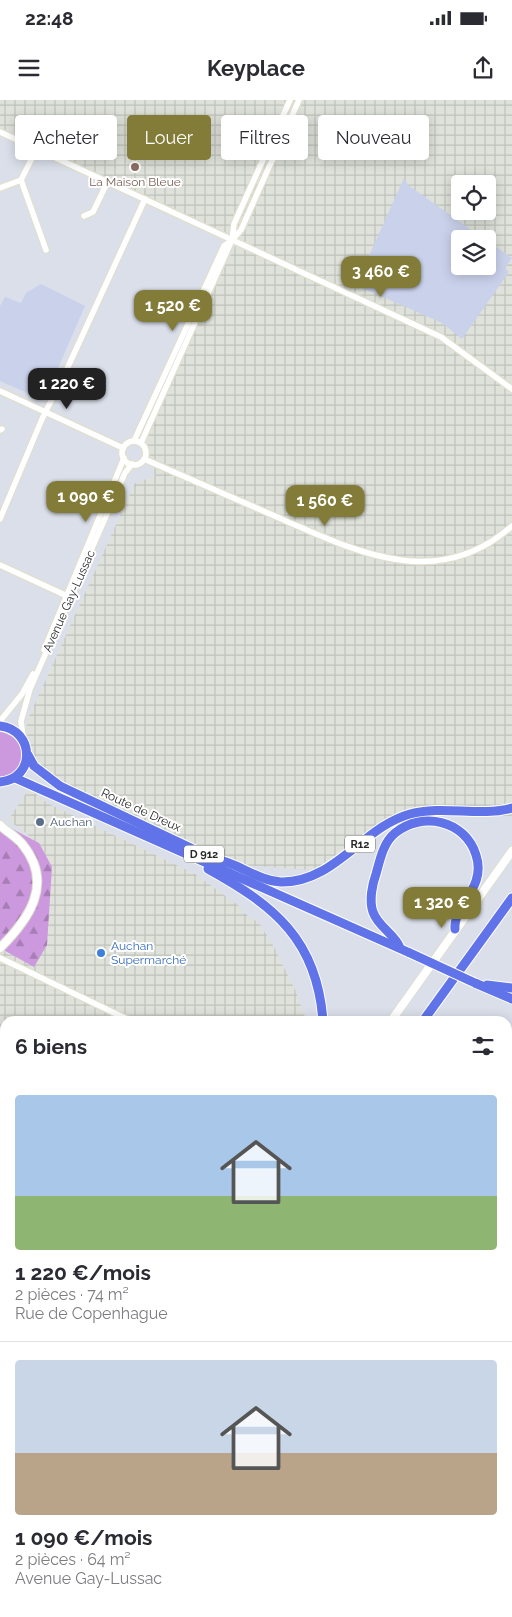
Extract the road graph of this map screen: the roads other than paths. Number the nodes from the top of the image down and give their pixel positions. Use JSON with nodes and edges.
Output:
{"nodes":[{"id":1,"x":292,"y":101,"type":"edge"},
{"id":2,"x":0,"y":132,"type":"edge"},
{"id":3,"x":15,"y":140,"type":"edge"},
{"id":4,"x":31,"y":160,"type":"edge"},
{"id":5,"x":58,"y":160,"type":"edge"},
{"id":6,"x":21,"y":180,"type":"junction"},
{"id":7,"x":106,"y":182,"type":"junction"},
{"id":8,"x":0,"y":188,"type":"edge"},
{"id":9,"x":145,"y":199,"type":"junction"},
{"id":10,"x":84,"y":216,"type":"dead end"},
{"id":11,"x":232,"y":240,"type":"junction"},
{"id":12,"x":46,"y":250,"type":"dead end"},
{"id":13,"x":512,"y":389,"type":"edge"},
{"id":14,"x":0,"y":392,"type":"edge"},
{"id":15,"x":46,"y":412,"type":"junction"},
{"id":16,"x":134,"y":441,"type":"junction"},
{"id":17,"x":141,"y":443,"type":"junction"},
{"id":18,"x":123,"y":448,"type":"junction"},
{"id":19,"x":124,"y":458,"type":"junction"},
{"id":20,"x":144,"y":459,"type":"junction"},
{"id":21,"x":132,"y":464,"type":"junction"},
{"id":22,"x":0,"y":519,"type":"edge"},
{"id":23,"x":512,"y":526,"type":"edge"},
{"id":24,"x":0,"y":565,"type":"edge"},
{"id":25,"x":65,"y":595,"type":"junction"},
{"id":26,"x":0,"y":721,"type":"edge"},
{"id":27,"x":0,"y":726,"type":"edge"},
{"id":28,"x":25,"y":741,"type":"junction"},
{"id":29,"x":28,"y":755,"type":"junction"},
{"id":30,"x":15,"y":778,"type":"junction"},
{"id":31,"x":1,"y":783,"type":"edge"},
{"id":32,"x":512,"y":808,"type":"edge"},
{"id":33,"x":0,"y":824,"type":"edge"},
{"id":34,"x":163,"y":842,"type":"junction"},
{"id":35,"x":512,"y":851,"type":"edge"},
{"id":36,"x":214,"y":859,"type":"junction"},
{"id":37,"x":512,"y":898,"type":"edge"},
{"id":38,"x":455,"y":929,"type":"junction"},
{"id":39,"x":388,"y":942,"type":"junction"},
{"id":40,"x":0,"y":948,"type":"edge"},
{"id":41,"x":401,"y":948,"type":"junction"},
{"id":42,"x":0,"y":958,"type":"edge"},
{"id":43,"x":475,"y":982,"type":"junction"},
{"id":44,"x":512,"y":988,"type":"edge"},
{"id":45,"x":512,"y":999,"type":"edge"},
{"id":46,"x":121,"y":1016,"type":"edge"},
{"id":47,"x":323,"y":1016,"type":"edge"},
{"id":48,"x":394,"y":1016,"type":"edge"},
{"id":49,"x":427,"y":1016,"type":"edge"}],
"edges":[{"from":1,"to":11,"type":"street"},
{"from":2,"to":3,"type":"street"},
{"from":4,"to":6,"type":"street"},
{"from":5,"to":7,"type":"street"},
{"from":6,"to":8,"type":"street"},
{"from":6,"to":12,"type":"street"},
{"from":7,"to":9,"type":"street"},
{"from":7,"to":10,"type":"street"},
{"from":9,"to":11,"type":"street"},
{"from":9,"to":15,"type":"street"},
{"from":11,"to":13,"type":"street"},
{"from":11,"to":16,"type":"street"},
{"from":11,"to":17,"type":"street"},
{"from":14,"to":15,"type":"street"},
{"from":15,"to":18,"type":"street"},
{"from":15,"to":22,"type":"street"},
{"from":16,"to":17,"type":"street"},
{"from":16,"to":18,"type":"street"},
{"from":17,"to":20,"type":"street"},
{"from":18,"to":19,"type":"street"},
{"from":19,"to":21,"type":"street"},
{"from":19,"to":25,"type":"street","name":"Avenue Gay-Lussac"},
{"from":20,"to":21,"type":"street"},
{"from":20,"to":23,"type":"street"},
{"from":21,"to":28,"type":"street","name":"Avenue Gay-Lussac"},
{"from":24,"to":25,"type":"street"},
{"from":25,"to":26,"type":"street","name":"Avenue Gay-Lussac"},
{"from":27,"to":28,"type":"main road"},
{"from":28,"to":29,"type":"main road"},
{"from":29,"to":30,"type":"main road"},
{"from":29,"to":36,"type":"main road","name":"Route de Dreux","number":"D 912"},
{"from":30,"to":31,"type":"main road"},
{"from":30,"to":34,"type":"main road","name":"Route de Dreux","number":"D 912"},
{"from":32,"to":36,"type":"main road","number":"R12"},
{"from":33,"to":40,"type":"main road"},
{"from":34,"to":39,"type":"main road","name":"Route de Dreux","number":"D 912"},
{"from":34,"to":47,"type":"main road"},
{"from":35,"to":38,"type":"main road","number":"R12"},
{"from":36,"to":39,"type":"main road","name":"Route de Dreux","number":"D 912"},
{"from":37,"to":49,"type":"main road"},
{"from":38,"to":41,"type":"main road","number":"R12"},
{"from":38,"to":48,"type":"main road","number":"R12"},
{"from":39,"to":41,"type":"main road","name":"Route de Dreux","number":"D 912"},
{"from":41,"to":43,"type":"main road","name":"Route de Dreux","number":"D 912","bridge":true},
{"from":42,"to":46,"type":"street"},
{"from":43,"to":44,"type":"main road"},
{"from":43,"to":45,"type":"main road","name":"Route de Dreux","number":"D 912"}]}
